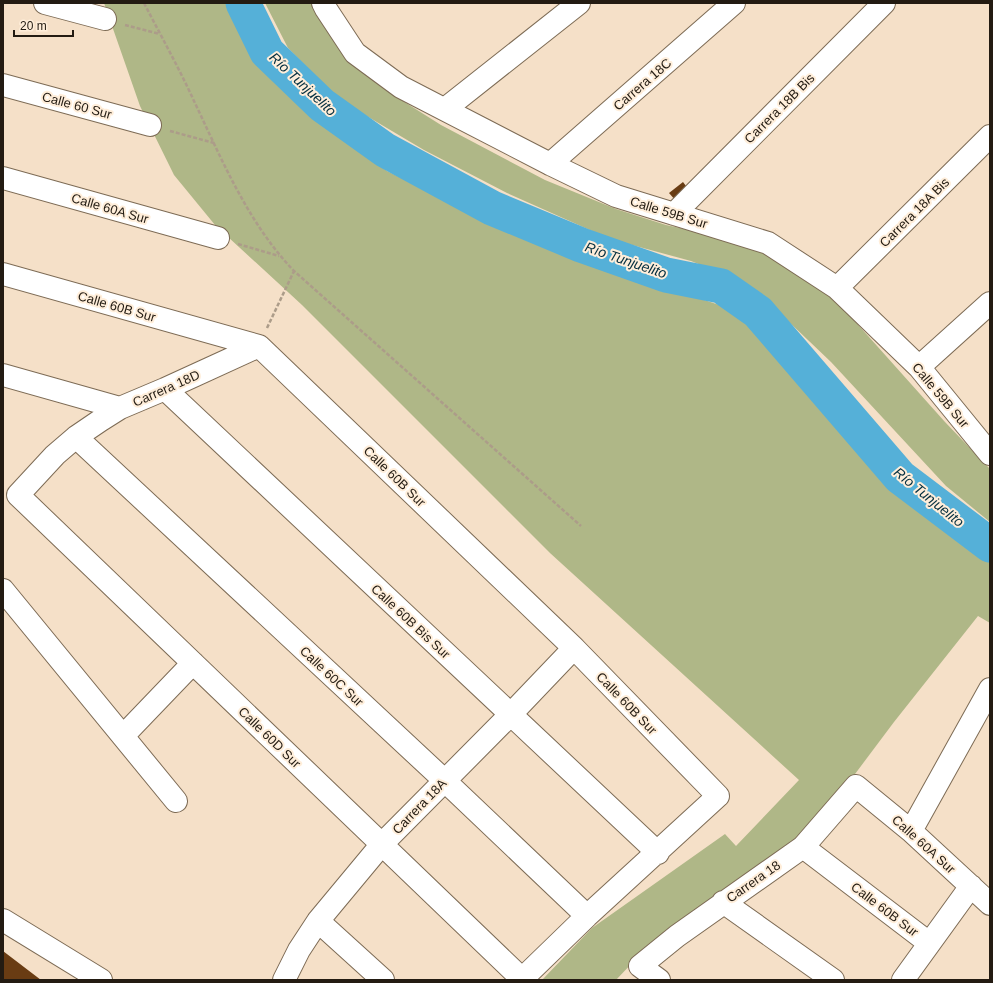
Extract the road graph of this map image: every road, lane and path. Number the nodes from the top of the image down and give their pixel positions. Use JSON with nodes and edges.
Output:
{"nodes":[{"id":1,"x":45,"y":3,"type":"edge"},
{"id":2,"x":144,"y":3,"type":"edge"},
{"id":3,"x":579,"y":3,"type":"edge"},
{"id":4,"x":734,"y":3,"type":"edge"},
{"id":5,"x":884,"y":3,"type":"edge"},
{"id":6,"x":328,"y":5,"type":"edge"},
{"id":7,"x":73,"y":7,"type":"edge"},
{"id":8,"x":105,"y":19,"type":"joint"},
{"id":9,"x":160,"y":34,"type":"junction"},
{"id":10,"x":3,"y":85,"type":"edge"},
{"id":11,"x":445,"y":109,"type":"junction"},
{"id":12,"x":150,"y":125,"type":"joint"},
{"id":13,"x":990,"y":136,"type":"edge"},
{"id":14,"x":214,"y":143,"type":"junction"},
{"id":15,"x":550,"y":164,"type":"junction"},
{"id":16,"x":3,"y":178,"type":"edge"},
{"id":17,"x":674,"y":214,"type":"junction"},
{"id":18,"x":218,"y":238,"type":"joint"},
{"id":19,"x":280,"y":256,"type":"junction"},
{"id":20,"x":294,"y":271,"type":"junction"},
{"id":21,"x":3,"y":274,"type":"edge"},
{"id":22,"x":837,"y":288,"type":"junction"},
{"id":23,"x":990,"y":303,"type":"edge"},
{"id":24,"x":259,"y":346,"type":"junction"},
{"id":25,"x":919,"y":367,"type":"junction"},
{"id":26,"x":3,"y":375,"type":"edge"},
{"id":27,"x":165,"y":389,"type":"junction"},
{"id":28,"x":120,"y":408,"type":"junction"},
{"id":29,"x":76,"y":437,"type":"junction"},
{"id":30,"x":990,"y":454,"type":"edge"},
{"id":31,"x":18,"y":495,"type":"joint"},
{"id":32,"x":581,"y":526,"type":"dead end"},
{"id":33,"x":3,"y":590,"type":"edge"},
{"id":34,"x":574,"y":648,"type":"junction"},
{"id":35,"x":193,"y":663,"type":"junction"},
{"id":36,"x":990,"y":689,"type":"edge"},
{"id":37,"x":511,"y":714,"type":"junction"},
{"id":38,"x":123,"y":736,"type":"junction"},
{"id":39,"x":444,"y":780,"type":"junction"},
{"id":40,"x":856,"y":786,"type":"joint"},
{"id":41,"x":176,"y":801,"type":"dead end"},
{"id":42,"x":910,"y":831,"type":"junction"},
{"id":43,"x":382,"y":844,"type":"junction"},
{"id":44,"x":803,"y":847,"type":"junction"},
{"id":45,"x":658,"y":853,"type":"junction"},
{"id":46,"x":984,"y":894,"type":"edge"},
{"id":47,"x":723,"y":902,"type":"junction"},
{"id":48,"x":587,"y":916,"type":"junction"},
{"id":49,"x":3,"y":920,"type":"edge"},
{"id":50,"x":318,"y":921,"type":"junction"},
{"id":51,"x":929,"y":943,"type":"junction"},
{"id":52,"x":522,"y":979,"type":"edge"},
{"id":53,"x":101,"y":980,"type":"edge"},
{"id":54,"x":284,"y":980,"type":"edge"},
{"id":55,"x":383,"y":980,"type":"edge"},
{"id":56,"x":659,"y":980,"type":"edge"},
{"id":57,"x":833,"y":980,"type":"edge"},
{"id":58,"x":903,"y":980,"type":"edge"}],
"edges":[{"from":1,"to":7,"type":"street"},
{"from":2,"to":9,"type":"path"},
{"from":3,"to":11,"type":"street"},
{"from":4,"to":15,"type":"street","name":"Carrera 18C"},
{"from":5,"to":17,"type":"street","name":"Carrera 18B Bis"},
{"from":6,"to":11,"type":"street","name":"Calle 59B Sur"},
{"from":7,"to":8,"type":"street"},
{"from":8,"to":9,"type":"path"},
{"from":9,"to":14,"type":"path"},
{"from":10,"to":12,"type":"street","name":"Calle 60 Sur"},
{"from":11,"to":15,"type":"street","name":"Calle 59B Sur"},
{"from":12,"to":14,"type":"path"},
{"from":13,"to":22,"type":"street","name":"Carrera 18A Bis"},
{"from":14,"to":19,"type":"path"},
{"from":15,"to":17,"type":"street","name":"Calle 59B Sur"},
{"from":16,"to":18,"type":"street","name":"Calle 60A Sur"},
{"from":17,"to":22,"type":"street","name":"Calle 59B Sur"},
{"from":18,"to":19,"type":"path"},
{"from":19,"to":20,"type":"path"},
{"from":20,"to":24,"type":"path"},
{"from":20,"to":32,"type":"path"},
{"from":21,"to":24,"type":"street","name":"Calle 60B Sur"},
{"from":22,"to":25,"type":"street","name":"Calle 59B Sur"},
{"from":23,"to":25,"type":"street"},
{"from":24,"to":27,"type":"street","name":"Carrera 18D"},
{"from":24,"to":34,"type":"street","name":"Calle 60B Sur"},
{"from":25,"to":30,"type":"street","name":"Calle 59B Sur"},
{"from":26,"to":28,"type":"street"},
{"from":27,"to":28,"type":"street","name":"Carrera 18D"},
{"from":27,"to":37,"type":"street","name":"Calle 60B Bis Sur"},
{"from":28,"to":29,"type":"street","name":"Carrera 18D"},
{"from":29,"to":31,"type":"street","name":"Carrera 18D"},
{"from":29,"to":39,"type":"street","name":"Calle 60C Sur"},
{"from":31,"to":35,"type":"street","name":"Calle 60D Sur"},
{"from":33,"to":38,"type":"street"},
{"from":34,"to":37,"type":"street","name":"Carrera 18A"},
{"from":34,"to":45,"type":"street","name":"Calle 60B Sur"},
{"from":35,"to":38,"type":"street"},
{"from":35,"to":43,"type":"street","name":"Calle 60D Sur"},
{"from":36,"to":42,"type":"street"},
{"from":37,"to":39,"type":"street","name":"Carrera 18A"},
{"from":37,"to":45,"type":"street","name":"Calle 60B Bis Sur"},
{"from":38,"to":41,"type":"street"},
{"from":39,"to":43,"type":"street","name":"Carrera 18A"},
{"from":39,"to":48,"type":"street","name":"Calle 60C Sur"},
{"from":40,"to":42,"type":"street","name":"Calle 60A Sur"},
{"from":40,"to":44,"type":"street","name":"Carrera 18"},
{"from":42,"to":46,"type":"street","name":"Calle 60A Sur"},
{"from":43,"to":50,"type":"street","name":"Carrera 18A"},
{"from":43,"to":52,"type":"street","name":"Calle 60D Sur"},
{"from":44,"to":47,"type":"street","name":"Carrera 18"},
{"from":44,"to":51,"type":"street","name":"Calle 60B Sur"},
{"from":45,"to":48,"type":"street"},
{"from":46,"to":51,"type":"street"},
{"from":47,"to":56,"type":"street","name":"Carrera 18"},
{"from":47,"to":57,"type":"street"},
{"from":48,"to":52,"type":"street"},
{"from":49,"to":53,"type":"street"},
{"from":50,"to":54,"type":"street","name":"Carrera 18A"},
{"from":50,"to":55,"type":"street"},
{"from":51,"to":58,"type":"street"}]}
